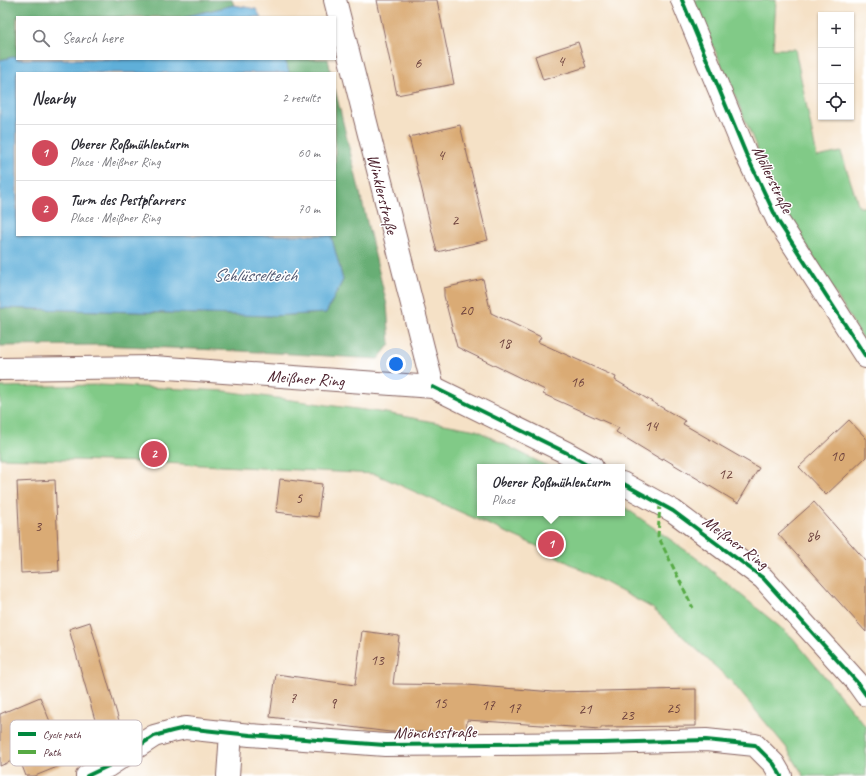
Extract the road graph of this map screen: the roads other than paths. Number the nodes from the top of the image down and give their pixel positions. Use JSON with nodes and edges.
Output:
{"nodes":[{"id":1,"x":335,"y":0,"type":"edge"},
{"id":2,"x":682,"y":0,"type":"edge"},
{"id":3,"x":866,"y":357,"type":"edge"},
{"id":4,"x":0,"y":369,"type":"edge"},
{"id":5,"x":433,"y":387,"type":"junction"},
{"id":6,"x":587,"y":464,"type":"edge"},
{"id":7,"x":625,"y":485,"type":"edge"},
{"id":8,"x":866,"y":696,"type":"edge"},
{"id":9,"x":232,"y":733,"type":"junction"},
{"id":10,"x":142,"y":744,"type":"edge"},
{"id":11,"x":108,"y":766,"type":"edge"},
{"id":12,"x":87,"y":776,"type":"edge"},
{"id":13,"x":228,"y":776,"type":"edge"},
{"id":14,"x":782,"y":776,"type":"edge"}],
"edges":[{"from":1,"to":5,"type":"street","name":"Winklerstraße"},
{"from":2,"to":3,"type":"street","name":"Möllerstraße"},
{"from":4,"to":5,"type":"street","name":"Meißner Ring"},
{"from":5,"to":6,"type":"street","name":"Meißner Ring"},
{"from":7,"to":8,"type":"street","name":"Meißner Ring"},
{"from":9,"to":10,"type":"street","name":"Mönchsstraße"},
{"from":9,"to":13,"type":"street"},
{"from":9,"to":14,"type":"street","name":"Mönchsstraße"},
{"from":11,"to":12,"type":"street","name":"Mönchsstraße"}]}
